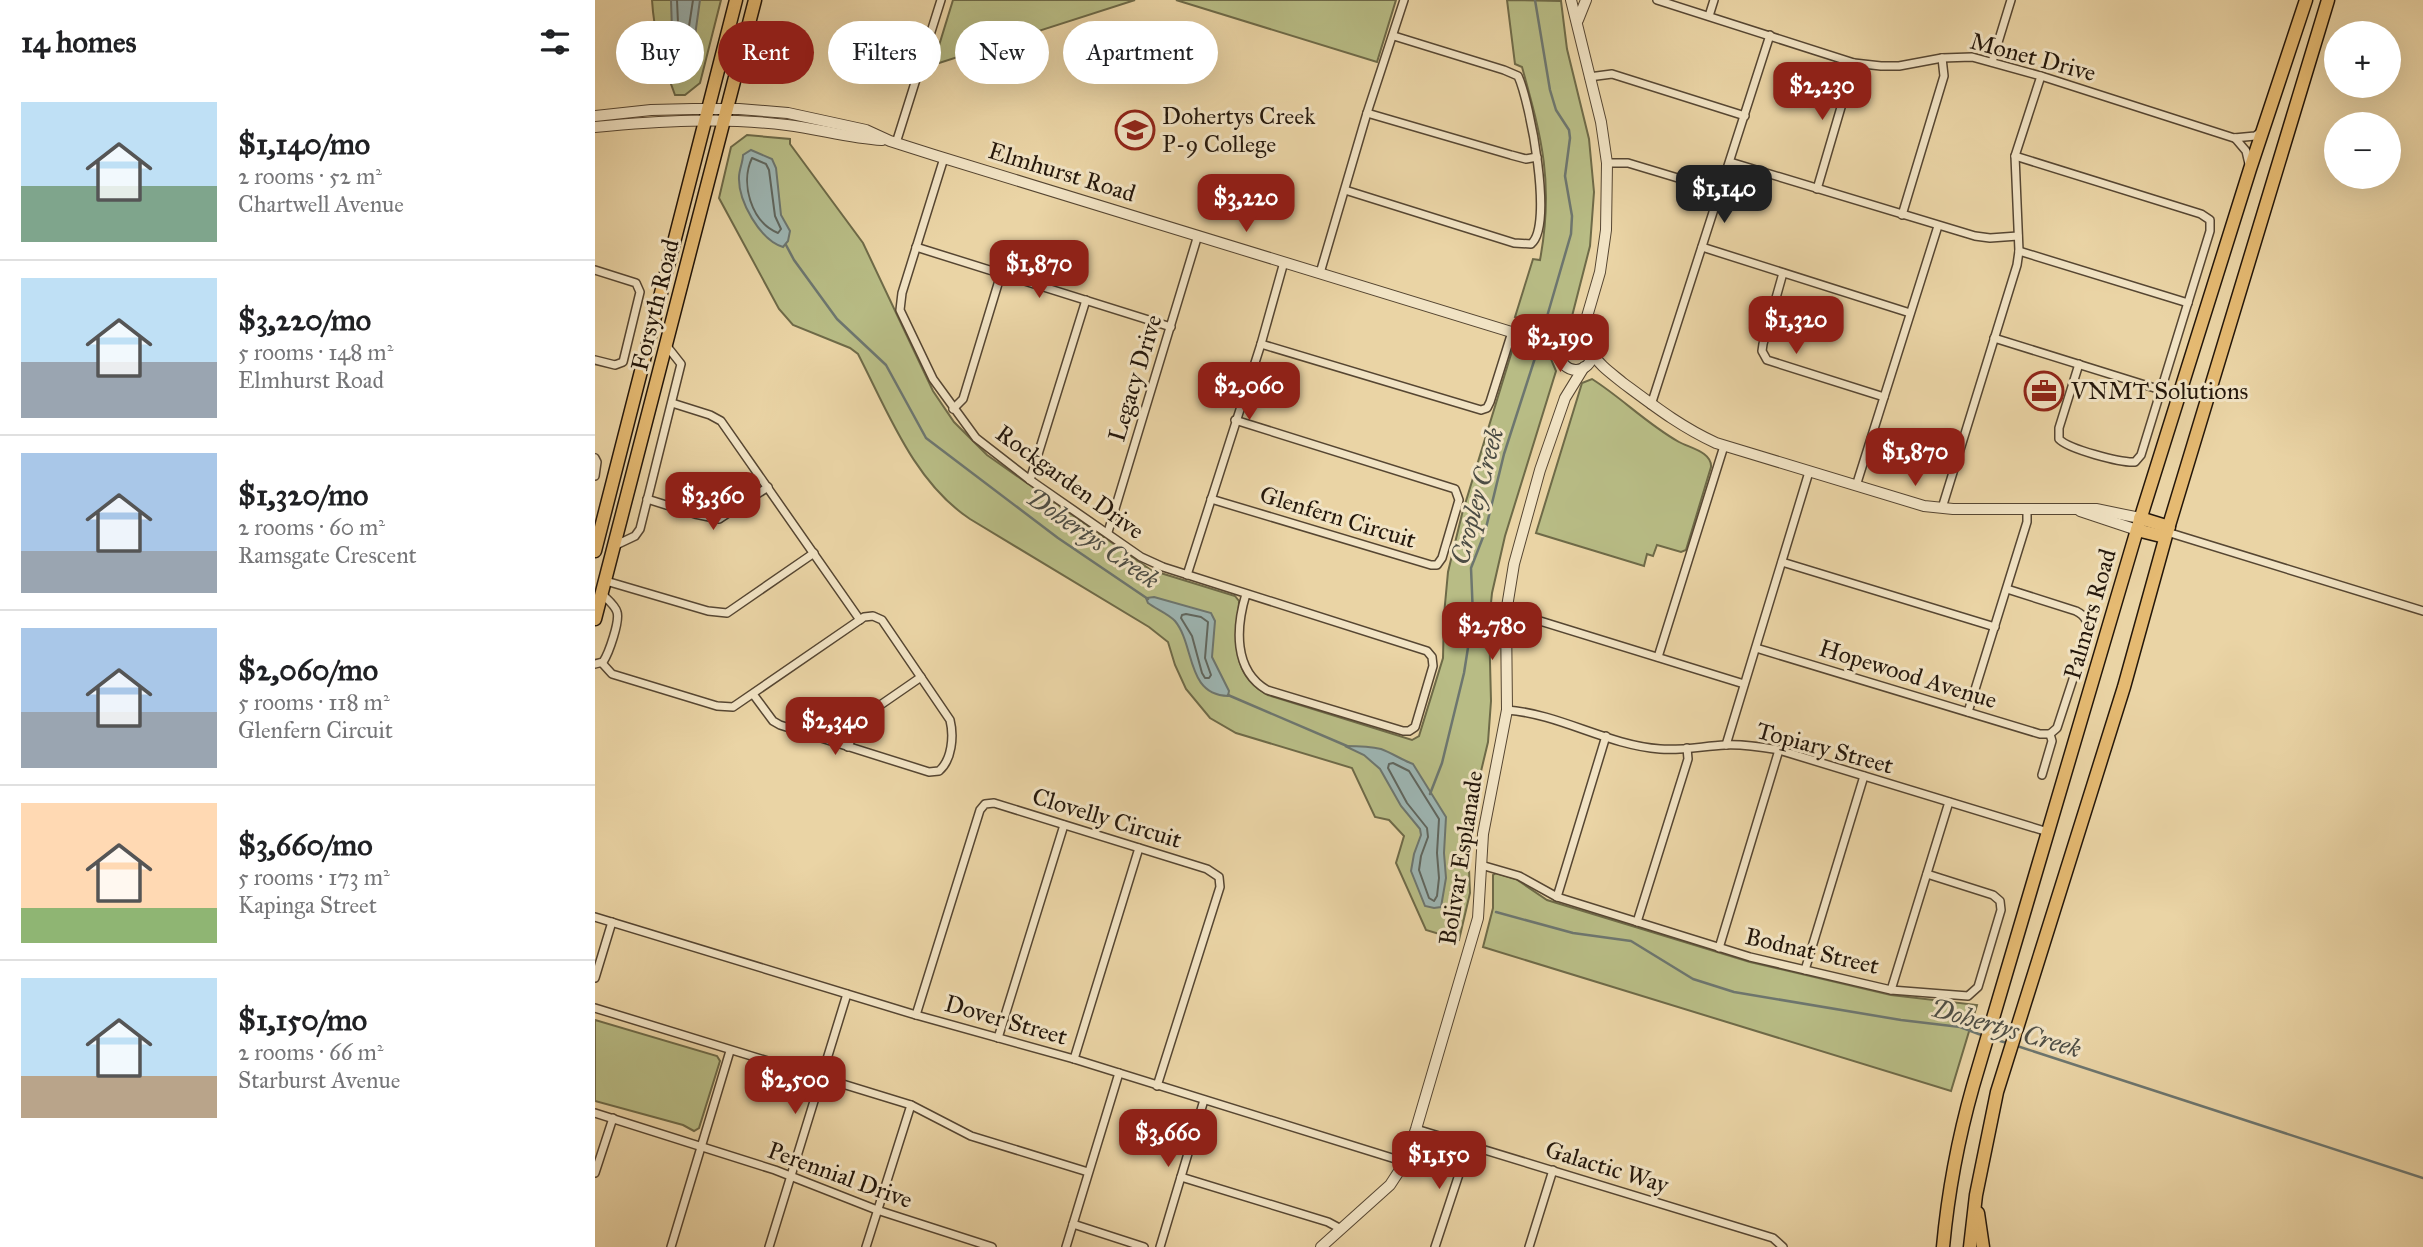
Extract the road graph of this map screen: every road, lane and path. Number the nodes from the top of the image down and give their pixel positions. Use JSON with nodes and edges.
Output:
{"nodes":[{"id":1,"x":738,"y":0,"type":"edge"},
{"id":2,"x":755,"y":0,"type":"edge"},
{"id":3,"x":941,"y":0,"type":"edge"},
{"id":4,"x":1404,"y":0,"type":"edge"},
{"id":5,"x":1571,"y":0,"type":"edge"},
{"id":6,"x":1585,"y":0,"type":"edge"},
{"id":7,"x":1657,"y":0,"type":"edge"},
{"id":8,"x":1714,"y":0,"type":"edge"},
{"id":9,"x":2011,"y":0,"type":"edge"},
{"id":10,"x":2306,"y":0,"type":"edge"},
{"id":11,"x":2328,"y":0,"type":"edge"},
{"id":12,"x":1709,"y":16,"type":"junction"},
{"id":13,"x":1577,"y":24,"type":"junction"},
{"id":14,"x":1770,"y":35,"type":"junction"},
{"id":15,"x":1394,"y":36,"type":"junction"},
{"id":16,"x":1942,"y":58,"type":"junction"},
{"id":17,"x":1992,"y":62,"type":"junction"},
{"id":18,"x":1854,"y":63,"type":"junction"},
{"id":19,"x":2041,"y":76,"type":"junction"},
{"id":20,"x":1589,"y":77,"type":"junction"},
{"id":21,"x":1367,"y":113,"type":"junction"},
{"id":22,"x":706,"y":115,"type":"junction"},
{"id":23,"x":725,"y":115,"type":"junction"},
{"id":24,"x":595,"y":116,"type":"edge"},
{"id":25,"x":1745,"y":116,"type":"junction"},
{"id":26,"x":2267,"y":123,"type":"junction"},
{"id":27,"x":595,"y":127,"type":"edge"},
{"id":28,"x":2235,"y":138,"type":"junction"},
{"id":29,"x":893,"y":142,"type":"junction"},
{"id":30,"x":2015,"y":156,"type":"junction"},
{"id":31,"x":1537,"y":157,"type":"junction"},
{"id":32,"x":944,"y":158,"type":"junction"},
{"id":33,"x":1730,"y":162,"type":"junction"},
{"id":34,"x":1607,"y":163,"type":"junction"},
{"id":35,"x":2250,"y":169,"type":"junction"},
{"id":36,"x":1817,"y":189,"type":"junction"},
{"id":37,"x":1345,"y":190,"type":"junction"},
{"id":38,"x":1721,"y":191,"type":"junction"},
{"id":39,"x":1902,"y":215,"type":"junction"},
{"id":40,"x":1938,"y":226,"type":"junction"},
{"id":41,"x":1198,"y":235,"type":"junction"},
{"id":42,"x":2018,"y":236,"type":"junction"},
{"id":43,"x":916,"y":247,"type":"junction"},
{"id":44,"x":1702,"y":247,"type":"junction"},
{"id":45,"x":2019,"y":251,"type":"junction"},
{"id":46,"x":1284,"y":262,"type":"junction"},
{"id":47,"x":595,"y":270,"type":"edge"},
{"id":48,"x":1320,"y":273,"type":"junction"},
{"id":49,"x":1783,"y":273,"type":"junction"},
{"id":50,"x":1001,"y":274,"type":"junction"},
{"id":51,"x":1086,"y":300,"type":"junction"},
{"id":52,"x":2188,"y":303,"type":"junction"},
{"id":53,"x":1910,"y":313,"type":"junction"},
{"id":54,"x":1586,"y":320,"type":"junction"},
{"id":55,"x":1171,"y":327,"type":"junction"},
{"id":56,"x":1512,"y":332,"type":"junction"},
{"id":57,"x":1994,"y":338,"type":"junction"},
{"id":58,"x":1568,"y":341,"type":"junction"},
{"id":59,"x":1544,"y":342,"type":"junction"},
{"id":60,"x":1261,"y":344,"type":"junction"},
{"id":61,"x":666,"y":345,"type":"junction"},
{"id":62,"x":1590,"y":348,"type":"junction"},
{"id":63,"x":1562,"y":359,"type":"junction"},
{"id":64,"x":595,"y":360,"type":"edge"},
{"id":65,"x":2079,"y":364,"type":"junction"},
{"id":66,"x":1584,"y":367,"type":"junction"},
{"id":67,"x":1607,"y":371,"type":"junction"},
{"id":68,"x":2161,"y":390,"type":"junction"},
{"id":69,"x":1884,"y":397,"type":"junction"},
{"id":70,"x":1565,"y":398,"type":"junction"},
{"id":71,"x":672,"y":403,"type":"junction"},
{"id":72,"x":1651,"y":405,"type":"junction"},
{"id":73,"x":953,"y":409,"type":"junction"},
{"id":74,"x":1235,"y":420,"type":"junction"},
{"id":75,"x":1724,"y":446,"type":"junction"},
{"id":76,"x":595,"y":458,"type":"edge"},
{"id":77,"x":1809,"y":472,"type":"junction"},
{"id":78,"x":595,"y":475,"type":"edge"},
{"id":79,"x":1030,"y":480,"type":"junction"},
{"id":80,"x":1856,"y":486,"type":"junction"},
{"id":81,"x":768,"y":487,"type":"junction"},
{"id":82,"x":647,"y":499,"type":"junction"},
{"id":83,"x":1211,"y":499,"type":"junction"},
{"id":84,"x":1942,"y":508,"type":"junction"},
{"id":85,"x":2027,"y":508,"type":"junction"},
{"id":86,"x":2139,"y":524,"type":"junction"},
{"id":87,"x":1108,"y":532,"type":"junction"},
{"id":88,"x":2167,"y":532,"type":"junction"},
{"id":89,"x":616,"y":545,"type":"junction"},
{"id":90,"x":595,"y":551,"type":"edge"},
{"id":91,"x":814,"y":553,"type":"junction"},
{"id":92,"x":1782,"y":562,"type":"junction"},
{"id":93,"x":1187,"y":575,"type":"junction"},
{"id":94,"x":604,"y":587,"type":"junction"},
{"id":95,"x":2007,"y":589,"type":"junction"},
{"id":96,"x":1246,"y":594,"type":"junction"},
{"id":97,"x":2423,"y":611,"type":"edge"},
{"id":98,"x":1506,"y":613,"type":"junction"},
{"id":99,"x":595,"y":619,"type":"edge"},
{"id":100,"x":860,"y":620,"type":"junction"},
{"id":101,"x":1996,"y":627,"type":"junction"},
{"id":102,"x":1756,"y":648,"type":"junction"},
{"id":103,"x":1658,"y":657,"type":"junction"},
{"id":104,"x":598,"y":664,"type":"edge"},
{"id":105,"x":921,"y":677,"type":"junction"},
{"id":106,"x":1744,"y":684,"type":"junction"},
{"id":107,"x":753,"y":694,"type":"junction"},
{"id":108,"x":1507,"y":710,"type":"junction"},
{"id":109,"x":1968,"y":712,"type":"junction"},
{"id":110,"x":2050,"y":734,"type":"junction"},
{"id":111,"x":1607,"y":736,"type":"junction"},
{"id":112,"x":1726,"y":745,"type":"junction"},
{"id":113,"x":848,"y":747,"type":"junction"},
{"id":114,"x":1687,"y":748,"type":"junction"},
{"id":115,"x":1779,"y":750,"type":"junction"},
{"id":116,"x":2042,"y":775,"type":"dead end"},
{"id":117,"x":1864,"y":776,"type":"junction"},
{"id":118,"x":1949,"y":802,"type":"junction"},
{"id":119,"x":1064,"y":825,"type":"junction"},
{"id":120,"x":2049,"y":832,"type":"junction"},
{"id":121,"x":1139,"y":848,"type":"junction"},
{"id":122,"x":1481,"y":865,"type":"junction"},
{"id":123,"x":1927,"y":874,"type":"junction"},
{"id":124,"x":1557,"y":897,"type":"junction"},
{"id":125,"x":595,"y":917,"type":"edge"},
{"id":126,"x":612,"y":922,"type":"junction"},
{"id":127,"x":1637,"y":922,"type":"junction"},
{"id":128,"x":1719,"y":948,"type":"junction"},
{"id":129,"x":1805,"y":970,"type":"junction"},
{"id":130,"x":595,"y":978,"type":"edge"},
{"id":131,"x":1891,"y":990,"type":"junction"},
{"id":132,"x":847,"y":994,"type":"junction"},
{"id":133,"x":595,"y":1009,"type":"edge"},
{"id":134,"x":916,"y":1015,"type":"junction"},
{"id":135,"x":998,"y":1038,"type":"junction"},
{"id":136,"x":730,"y":1051,"type":"junction"},
{"id":137,"x":1074,"y":1059,"type":"junction"},
{"id":138,"x":1119,"y":1073,"type":"junction"},
{"id":139,"x":821,"y":1079,"type":"junction"},
{"id":140,"x":1157,"y":1086,"type":"junction"},
{"id":141,"x":1204,"y":1100,"type":"junction"},
{"id":142,"x":911,"y":1105,"type":"junction"},
{"id":143,"x":595,"y":1113,"type":"edge"},
{"id":144,"x":613,"y":1118,"type":"junction"},
{"id":145,"x":1416,"y":1129,"type":"junction"},
{"id":146,"x":1469,"y":1144,"type":"junction"},
{"id":147,"x":702,"y":1145,"type":"junction"},
{"id":148,"x":1405,"y":1162,"type":"junction"},
{"id":149,"x":1553,"y":1170,"type":"junction"},
{"id":150,"x":1088,"y":1172,"type":"junction"},
{"id":151,"x":595,"y":1173,"type":"edge"},
{"id":152,"x":791,"y":1176,"type":"junction"},
{"id":153,"x":1181,"y":1177,"type":"junction"},
{"id":154,"x":1976,"y":1195,"type":"junction"},
{"id":155,"x":877,"y":1210,"type":"junction"},
{"id":156,"x":1073,"y":1224,"type":"junction"},
{"id":157,"x":1341,"y":1229,"type":"junction"},
{"id":158,"x":671,"y":1247,"type":"edge"},
{"id":159,"x":769,"y":1247,"type":"edge"},
{"id":160,"x":866,"y":1247,"type":"edge"},
{"id":161,"x":992,"y":1247,"type":"edge"},
{"id":162,"x":1066,"y":1247,"type":"edge"},
{"id":163,"x":1144,"y":1247,"type":"edge"},
{"id":164,"x":1160,"y":1247,"type":"edge"},
{"id":165,"x":1321,"y":1247,"type":"edge"},
{"id":166,"x":1435,"y":1247,"type":"edge"},
{"id":167,"x":1529,"y":1247,"type":"edge"},
{"id":168,"x":1783,"y":1247,"type":"edge"},
{"id":169,"x":1943,"y":1247,"type":"edge"},
{"id":170,"x":1970,"y":1247,"type":"edge"},
{"id":171,"x":1983,"y":1247,"type":"edge"}],
"edges":[{"from":1,"to":22,"type":"highway","name":"Forsyth Road"},
{"from":2,"to":23,"type":"highway","name":"Forsyth Road"},
{"from":3,"to":29,"type":"street"},
{"from":4,"to":15,"type":"street"},
{"from":5,"to":13,"type":"street"},
{"from":6,"to":13,"type":"street"},
{"from":7,"to":12,"type":"street","name":"Monet Drive"},
{"from":8,"to":12,"type":"street"},
{"from":9,"to":17,"type":"street"},
{"from":10,"to":26,"type":"highway","name":"Palmers Road"},
{"from":11,"to":88,"type":"highway"},
{"from":12,"to":14,"type":"street","name":"Monet Drive"},
{"from":13,"to":20,"type":"street"},
{"from":14,"to":18,"type":"street","name":"Monet Drive"},
{"from":14,"to":25,"type":"street"},
{"from":15,"to":21,"type":"street"},
{"from":15,"to":31,"type":"street"},
{"from":16,"to":17,"type":"street","name":"Monet Drive"},
{"from":16,"to":18,"type":"street","name":"Monet Drive"},
{"from":16,"to":39,"type":"street"},
{"from":17,"to":19,"type":"street","name":"Monet Drive"},
{"from":18,"to":36,"type":"street"},
{"from":19,"to":28,"type":"street","name":"Monet Drive"},
{"from":19,"to":30,"type":"street"},
{"from":20,"to":25,"type":"street"},
{"from":20,"to":34,"type":"street"},
{"from":21,"to":31,"type":"street"},
{"from":21,"to":37,"type":"street"},
{"from":22,"to":23,"type":"street","name":"Elmhurst Road"},
{"from":22,"to":24,"type":"street","name":"Elmhurst Road"},
{"from":22,"to":27,"type":"street","name":"Elmhurst Road"},
{"from":22,"to":90,"type":"highway","name":"Forsyth Road"},
{"from":23,"to":29,"type":"street","name":"Elmhurst Road"},
{"from":23,"to":61,"type":"highway","name":"Forsyth Road"},
{"from":25,"to":33,"type":"street"},
{"from":26,"to":28,"type":"street"},
{"from":26,"to":35,"type":"highway","name":"Palmers Road"},
{"from":28,"to":35,"type":"street"},
{"from":29,"to":32,"type":"street","name":"Elmhurst Road"},
{"from":30,"to":42,"type":"street"},
{"from":30,"to":52,"type":"street"},
{"from":31,"to":37,"type":"street"},
{"from":32,"to":41,"type":"street","name":"Elmhurst Road"},
{"from":32,"to":43,"type":"street","name":"Rockgarden Drive"},
{"from":33,"to":36,"type":"street"},
{"from":33,"to":38,"type":"street"},
{"from":34,"to":38,"type":"street"},
{"from":34,"to":54,"type":"street"},
{"from":35,"to":86,"type":"highway","name":"Palmers Road"},
{"from":36,"to":39,"type":"street"},
{"from":37,"to":48,"type":"street"},
{"from":38,"to":44,"type":"street"},
{"from":39,"to":40,"type":"street"},
{"from":40,"to":42,"type":"street"},
{"from":40,"to":53,"type":"street"},
{"from":41,"to":46,"type":"street","name":"Elmhurst Road"},
{"from":41,"to":55,"type":"street","name":"Legacy Drive"},
{"from":42,"to":45,"type":"street"},
{"from":43,"to":50,"type":"street"},
{"from":43,"to":73,"type":"street","name":"Rockgarden Drive"},
{"from":44,"to":49,"type":"street"},
{"from":44,"to":72,"type":"street"},
{"from":45,"to":52,"type":"street"},
{"from":45,"to":57,"type":"street"},
{"from":46,"to":48,"type":"street","name":"Elmhurst Road"},
{"from":46,"to":60,"type":"street"},
{"from":47,"to":64,"type":"street"},
{"from":48,"to":56,"type":"street","name":"Elmhurst Road"},
{"from":49,"to":53,"type":"street"},
{"from":49,"to":69,"type":"street"},
{"from":50,"to":51,"type":"street"},
{"from":50,"to":73,"type":"street"},
{"from":51,"to":55,"type":"street"},
{"from":51,"to":79,"type":"street"},
{"from":52,"to":68,"type":"street"},
{"from":53,"to":69,"type":"street"},
{"from":54,"to":58,"type":"street"},
{"from":54,"to":62,"type":"street"},
{"from":55,"to":87,"type":"street","name":"Legacy Drive"},
{"from":56,"to":59,"type":"street","name":"Elmhurst Road"},
{"from":56,"to":60,"type":"street"},
{"from":57,"to":65,"type":"street"},
{"from":57,"to":84,"type":"street"},
{"from":58,"to":59,"type":"street","name":"Elmhurst Road"},
{"from":58,"to":62,"type":"street"},
{"from":58,"to":63,"type":"street"},
{"from":59,"to":63,"type":"street","name":"Elmhurst Road"},
{"from":60,"to":74,"type":"street"},
{"from":61,"to":71,"type":"street"},
{"from":61,"to":89,"type":"highway","name":"Forsyth Road"},
{"from":62,"to":66,"type":"street"},
{"from":62,"to":67,"type":"street"},
{"from":63,"to":66,"type":"street"},
{"from":63,"to":70,"type":"street","name":"Bolivar Esplanade"},
{"from":65,"to":68,"type":"street"},
{"from":65,"to":68,"type":"street"},
{"from":66,"to":67,"type":"street"},
{"from":66,"to":70,"type":"street","name":"Bolivar Esplanade"},
{"from":67,"to":72,"type":"street"},
{"from":69,"to":80,"type":"street"},
{"from":70,"to":98,"type":"street","name":"Bolivar Esplanade"},
{"from":71,"to":81,"type":"street"},
{"from":71,"to":82,"type":"street"},
{"from":72,"to":75,"type":"street"},
{"from":73,"to":79,"type":"street","name":"Rockgarden Drive"},
{"from":74,"to":83,"type":"street"},
{"from":74,"to":83,"type":"street","name":"Glenfern Circuit"},
{"from":75,"to":77,"type":"street"},
{"from":75,"to":103,"type":"street"},
{"from":76,"to":78,"type":"street"},
{"from":77,"to":80,"type":"street"},
{"from":77,"to":92,"type":"street"},
{"from":79,"to":87,"type":"street","name":"Rockgarden Drive"},
{"from":80,"to":84,"type":"street"},
{"from":81,"to":82,"type":"street"},
{"from":81,"to":91,"type":"street"},
{"from":82,"to":89,"type":"street"},
{"from":83,"to":93,"type":"street"},
{"from":84,"to":85,"type":"street"},
{"from":85,"to":86,"type":"street"},
{"from":85,"to":95,"type":"street"},
{"from":86,"to":88,"type":"highway"},
{"from":86,"to":120,"type":"highway","name":"Palmers Road"},
{"from":87,"to":93,"type":"street","name":"Rockgarden Drive"},
{"from":88,"to":97,"type":"street"},
{"from":88,"to":154,"type":"highway"},
{"from":89,"to":94,"type":"highway","name":"Forsyth Road"},
{"from":91,"to":94,"type":"street"},
{"from":91,"to":100,"type":"street"},
{"from":92,"to":101,"type":"street"},
{"from":92,"to":102,"type":"street"},
{"from":93,"to":96,"type":"street","name":"Rockgarden Drive"},
{"from":94,"to":99,"type":"highway","name":"Forsyth Road"},
{"from":94,"to":104,"type":"street"},
{"from":95,"to":101,"type":"street"},
{"from":95,"to":110,"type":"street"},
{"from":96,"to":96,"type":"street","name":"Rockgarden Drive"},
{"from":98,"to":103,"type":"street"},
{"from":98,"to":108,"type":"street","name":"Bolivar Esplanade"},
{"from":100,"to":105,"type":"street"},
{"from":100,"to":107,"type":"street"},
{"from":101,"to":109,"type":"street"},
{"from":102,"to":106,"type":"street"},
{"from":102,"to":109,"type":"street","name":"Hopewood Avenue"},
{"from":103,"to":106,"type":"street"},
{"from":104,"to":107,"type":"street"},
{"from":105,"to":113,"type":"street"},
{"from":105,"to":113,"type":"street"},
{"from":106,"to":112,"type":"street"},
{"from":107,"to":113,"type":"street"},
{"from":108,"to":111,"type":"street","name":"Topiary Street"},
{"from":108,"to":122,"type":"street","name":"Bolivar Esplanade"},
{"from":109,"to":110,"type":"street","name":"Hopewood Avenue"},
{"from":110,"to":116,"type":"street"},
{"from":111,"to":114,"type":"street","name":"Topiary Street"},
{"from":111,"to":124,"type":"street"},
{"from":112,"to":114,"type":"street","name":"Topiary Street"},
{"from":112,"to":115,"type":"street","name":"Topiary Street"},
{"from":114,"to":127,"type":"street"},
{"from":115,"to":117,"type":"street","name":"Topiary Street"},
{"from":115,"to":128,"type":"street"},
{"from":117,"to":118,"type":"street","name":"Topiary Street"},
{"from":117,"to":129,"type":"street"},
{"from":118,"to":120,"type":"street","name":"Topiary Street"},
{"from":118,"to":123,"type":"street"},
{"from":119,"to":121,"type":"street","name":"Clovelly Circuit"},
{"from":119,"to":134,"type":"street","name":"Clovelly Circuit"},
{"from":119,"to":135,"type":"street"},
{"from":120,"to":169,"type":"highway","name":"Palmers Road"},
{"from":121,"to":137,"type":"street"},
{"from":121,"to":140,"type":"street","name":"Clovelly Circuit"},
{"from":122,"to":124,"type":"street","name":"Bodnat Street"},
{"from":122,"to":145,"type":"street","name":"Bolivar Esplanade"},
{"from":123,"to":131,"type":"street"},
{"from":123,"to":131,"type":"street","name":"Bodnat Street"},
{"from":124,"to":127,"type":"street","name":"Bodnat Street"},
{"from":125,"to":126,"type":"street","name":"Dover Street"},
{"from":126,"to":130,"type":"street"},
{"from":126,"to":132,"type":"street","name":"Dover Street"},
{"from":127,"to":128,"type":"street","name":"Bodnat Street"},
{"from":128,"to":129,"type":"street","name":"Bodnat Street"},
{"from":129,"to":131,"type":"street","name":"Bodnat Street"},
{"from":132,"to":134,"type":"street","name":"Dover Street"},
{"from":132,"to":139,"type":"street"},
{"from":133,"to":136,"type":"street"},
{"from":134,"to":135,"type":"street","name":"Dover Street"},
{"from":135,"to":137,"type":"street","name":"Dover Street"},
{"from":136,"to":139,"type":"street"},
{"from":136,"to":147,"type":"street"},
{"from":137,"to":138,"type":"street","name":"Dover Street"},
{"from":138,"to":140,"type":"street","name":"Dover Street"},
{"from":138,"to":150,"type":"street"},
{"from":139,"to":142,"type":"street"},
{"from":139,"to":152,"type":"street"},
{"from":140,"to":141,"type":"street","name":"Dover Street"},
{"from":141,"to":148,"type":"street","name":"Dover Street"},
{"from":141,"to":153,"type":"street"},
{"from":142,"to":150,"type":"street"},
{"from":142,"to":155,"type":"street"},
{"from":143,"to":144,"type":"street","name":"Perennial Drive"},
{"from":144,"to":147,"type":"street","name":"Perennial Drive"},
{"from":144,"to":151,"type":"street"},
{"from":145,"to":146,"type":"street","name":"Galactic Way"},
{"from":145,"to":148,"type":"street","name":"Bolivar Esplanade"},
{"from":146,"to":149,"type":"street","name":"Galactic Way"},
{"from":146,"to":166,"type":"street"},
{"from":147,"to":152,"type":"street","name":"Perennial Drive"},
{"from":147,"to":158,"type":"street"},
{"from":148,"to":157,"type":"street","name":"Bolivar Esplanade"},
{"from":149,"to":167,"type":"street"},
{"from":149,"to":168,"type":"street","name":"Galactic Way"},
{"from":150,"to":156,"type":"street"},
{"from":152,"to":155,"type":"street","name":"Perennial Drive"},
{"from":152,"to":159,"type":"street"},
{"from":153,"to":157,"type":"street"},
{"from":153,"to":164,"type":"street"},
{"from":154,"to":170,"type":"highway"},
{"from":154,"to":171,"type":"highway"},
{"from":155,"to":160,"type":"street"},
{"from":155,"to":161,"type":"street","name":"Perennial Drive"},
{"from":156,"to":162,"type":"street"},
{"from":156,"to":163,"type":"street"},
{"from":157,"to":165,"type":"street","name":"Bolivar Esplanade"}]}
